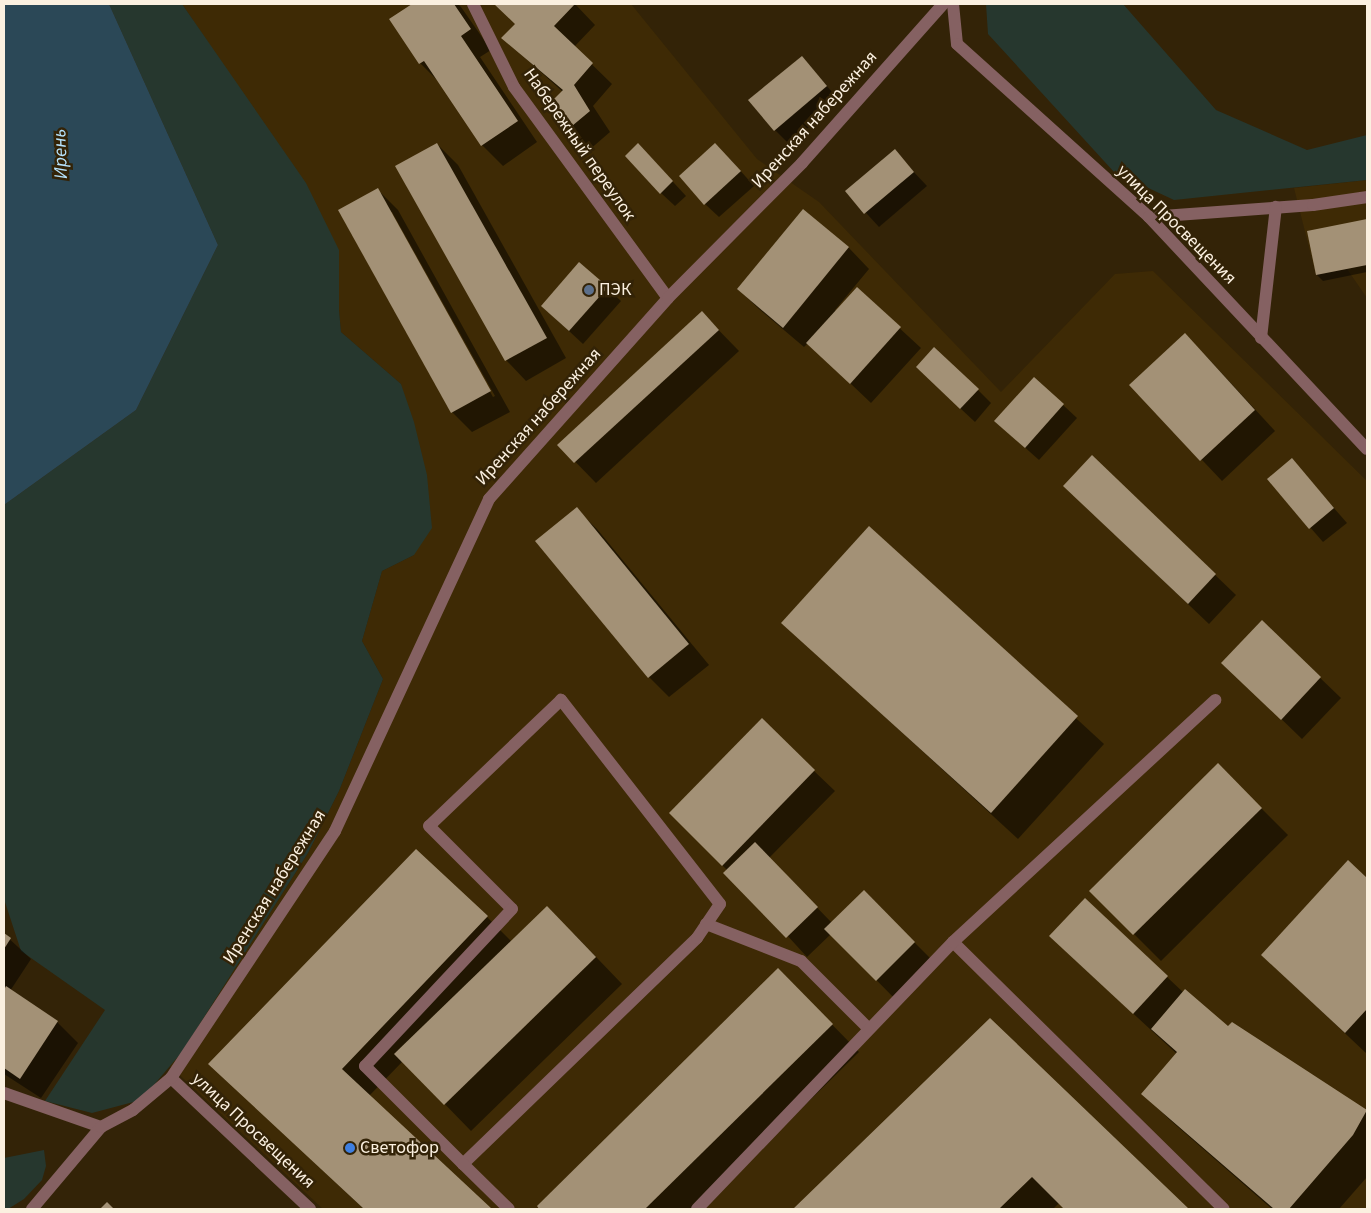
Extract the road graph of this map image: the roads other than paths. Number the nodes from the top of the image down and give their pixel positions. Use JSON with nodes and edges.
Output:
{"nodes":[{"id":1,"x":474,"y":4,"type":"edge"},
{"id":2,"x":943,"y":4,"type":"edge"},
{"id":3,"x":953,"y":4,"type":"edge"},
{"id":4,"x":1367,"y":197,"type":"edge"},
{"id":5,"x":1276,"y":207,"type":"junction"},
{"id":6,"x":1149,"y":217,"type":"junction"},
{"id":7,"x":668,"y":298,"type":"junction"},
{"id":8,"x":1261,"y":338,"type":"junction"},
{"id":9,"x":1367,"y":449,"type":"edge"},
{"id":10,"x":1215,"y":700,"type":"dead end"},
{"id":11,"x":706,"y":924,"type":"junction"},
{"id":12,"x":953,"y":942,"type":"junction"},
{"id":13,"x":869,"y":1029,"type":"junction"},
{"id":14,"x":171,"y":1078,"type":"junction"},
{"id":15,"x":4,"y":1093,"type":"edge"},
{"id":16,"x":101,"y":1127,"type":"junction"},
{"id":17,"x":463,"y":1164,"type":"junction"},
{"id":18,"x":32,"y":1209,"type":"edge"},
{"id":19,"x":310,"y":1209,"type":"edge"},
{"id":20,"x":509,"y":1209,"type":"edge"},
{"id":21,"x":697,"y":1209,"type":"edge"},
{"id":22,"x":1224,"y":1209,"type":"edge"}],
"edges":[{"from":1,"to":7,"type":"street","name":"Набережный переулок"},
{"from":2,"to":7,"type":"street","name":"Иренская набережная"},
{"from":3,"to":6,"type":"street","name":"улица Просвещения"},
{"from":4,"to":5,"type":"street"},
{"from":5,"to":6,"type":"street"},
{"from":5,"to":8,"type":"street"},
{"from":6,"to":8,"type":"street","name":"улица Просвещения"},
{"from":7,"to":14,"type":"street","name":"Иренская набережная"},
{"from":8,"to":9,"type":"street","name":"улица Просвещения"},
{"from":10,"to":12,"type":"street"},
{"from":11,"to":13,"type":"street"},
{"from":11,"to":17,"type":"street"},
{"from":11,"to":17,"type":"street"},
{"from":12,"to":13,"type":"street"},
{"from":12,"to":22,"type":"street"},
{"from":13,"to":21,"type":"street"},
{"from":14,"to":16,"type":"street","name":"Иренская набережная"},
{"from":14,"to":19,"type":"street","name":"улица Просвещения"},
{"from":15,"to":16,"type":"street"},
{"from":16,"to":18,"type":"street"},
{"from":17,"to":20,"type":"street"}]}
